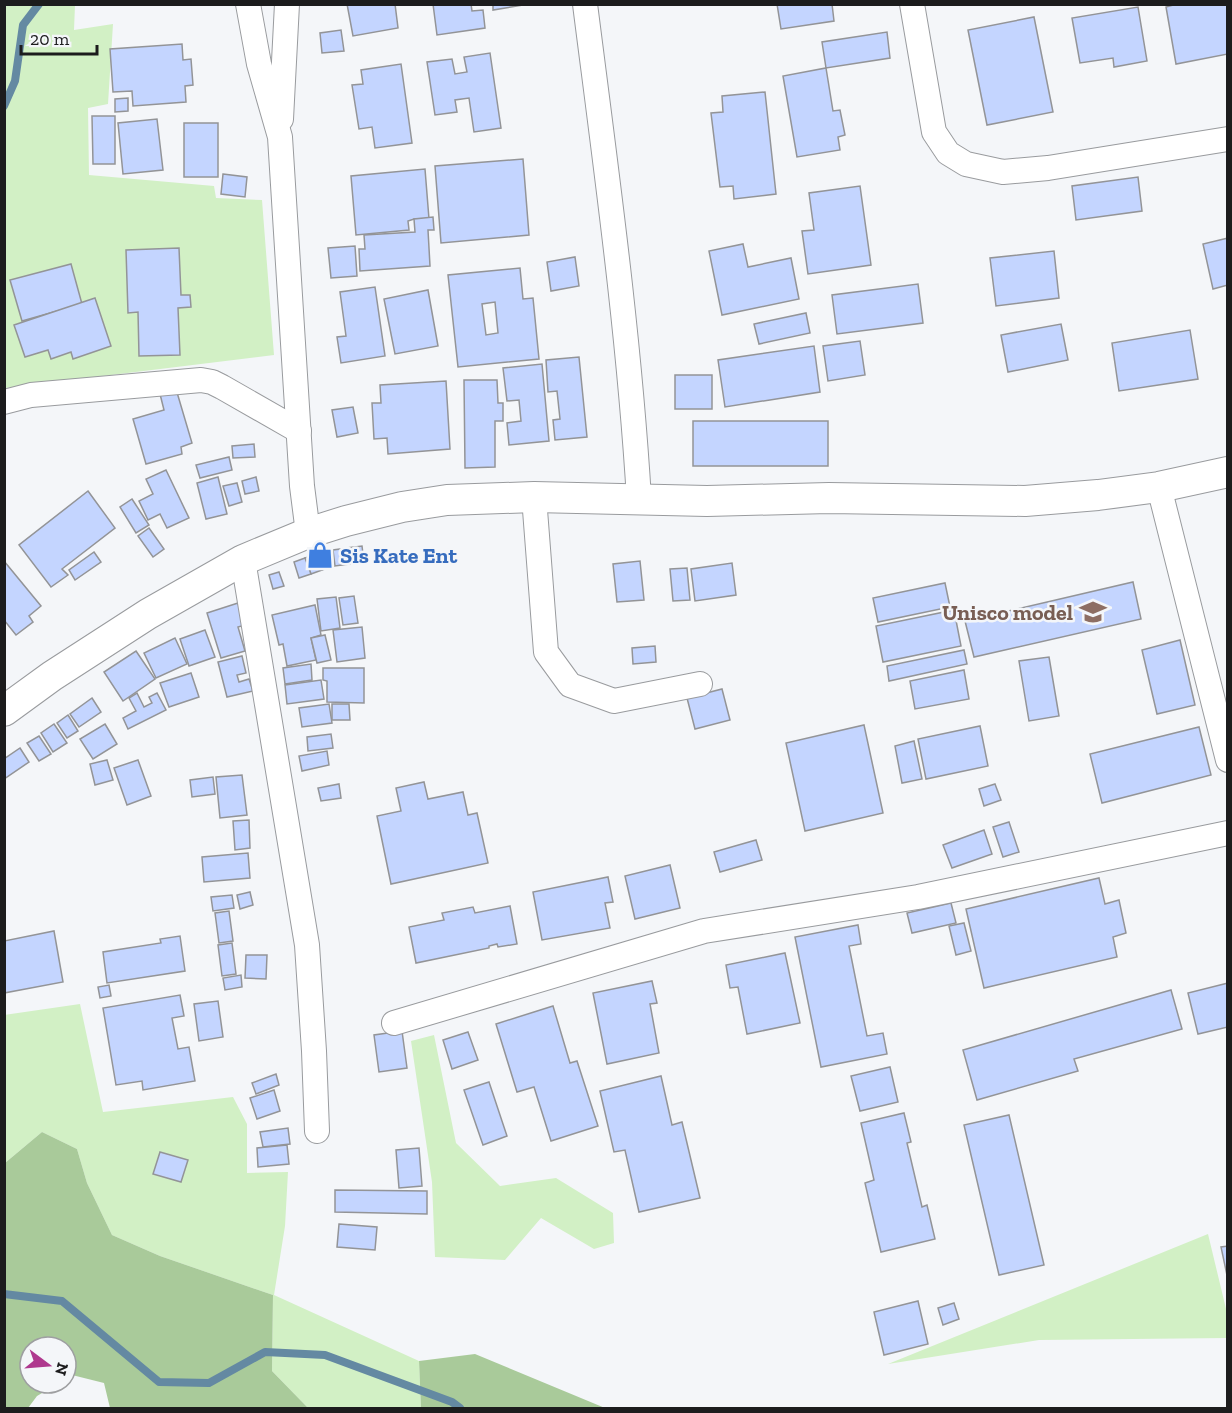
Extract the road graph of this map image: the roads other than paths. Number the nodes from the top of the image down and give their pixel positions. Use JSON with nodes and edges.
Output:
{"nodes":[{"id":1,"x":248,"y":4,"type":"edge"},
{"id":2,"x":287,"y":4,"type":"edge"},
{"id":3,"x":585,"y":4,"type":"edge"},
{"id":4,"x":912,"y":4,"type":"edge"},
{"id":5,"x":280,"y":137,"type":"junction"},
{"id":6,"x":1227,"y":139,"type":"edge"},
{"id":7,"x":4,"y":402,"type":"edge"},
{"id":8,"x":299,"y":431,"type":"junction"},
{"id":9,"x":1227,"y":472,"type":"edge"},
{"id":10,"x":1159,"y":487,"type":"junction"},
{"id":11,"x":534,"y":497,"type":"junction"},
{"id":12,"x":639,"y":499,"type":"junction"},
{"id":13,"x":308,"y":533,"type":"junction"},
{"id":14,"x":243,"y":560,"type":"junction"},
{"id":15,"x":700,"y":684,"type":"dead end"},
{"id":16,"x":4,"y":711,"type":"edge"},
{"id":17,"x":1227,"y":760,"type":"edge"},
{"id":18,"x":1227,"y":833,"type":"edge"},
{"id":19,"x":394,"y":1023,"type":"dead end"},
{"id":20,"x":317,"y":1131,"type":"dead end"}],
"edges":[{"from":1,"to":5,"type":"street"},
{"from":2,"to":5,"type":"street"},
{"from":3,"to":12,"type":"street"},
{"from":4,"to":6,"type":"street"},
{"from":5,"to":8,"type":"street"},
{"from":7,"to":8,"type":"street"},
{"from":8,"to":13,"type":"street"},
{"from":9,"to":10,"type":"street"},
{"from":10,"to":12,"type":"street"},
{"from":10,"to":17,"type":"street"},
{"from":11,"to":12,"type":"street"},
{"from":11,"to":13,"type":"street"},
{"from":11,"to":15,"type":"street"},
{"from":13,"to":14,"type":"street"},
{"from":14,"to":16,"type":"street"},
{"from":14,"to":20,"type":"street"},
{"from":18,"to":19,"type":"street"}]}
